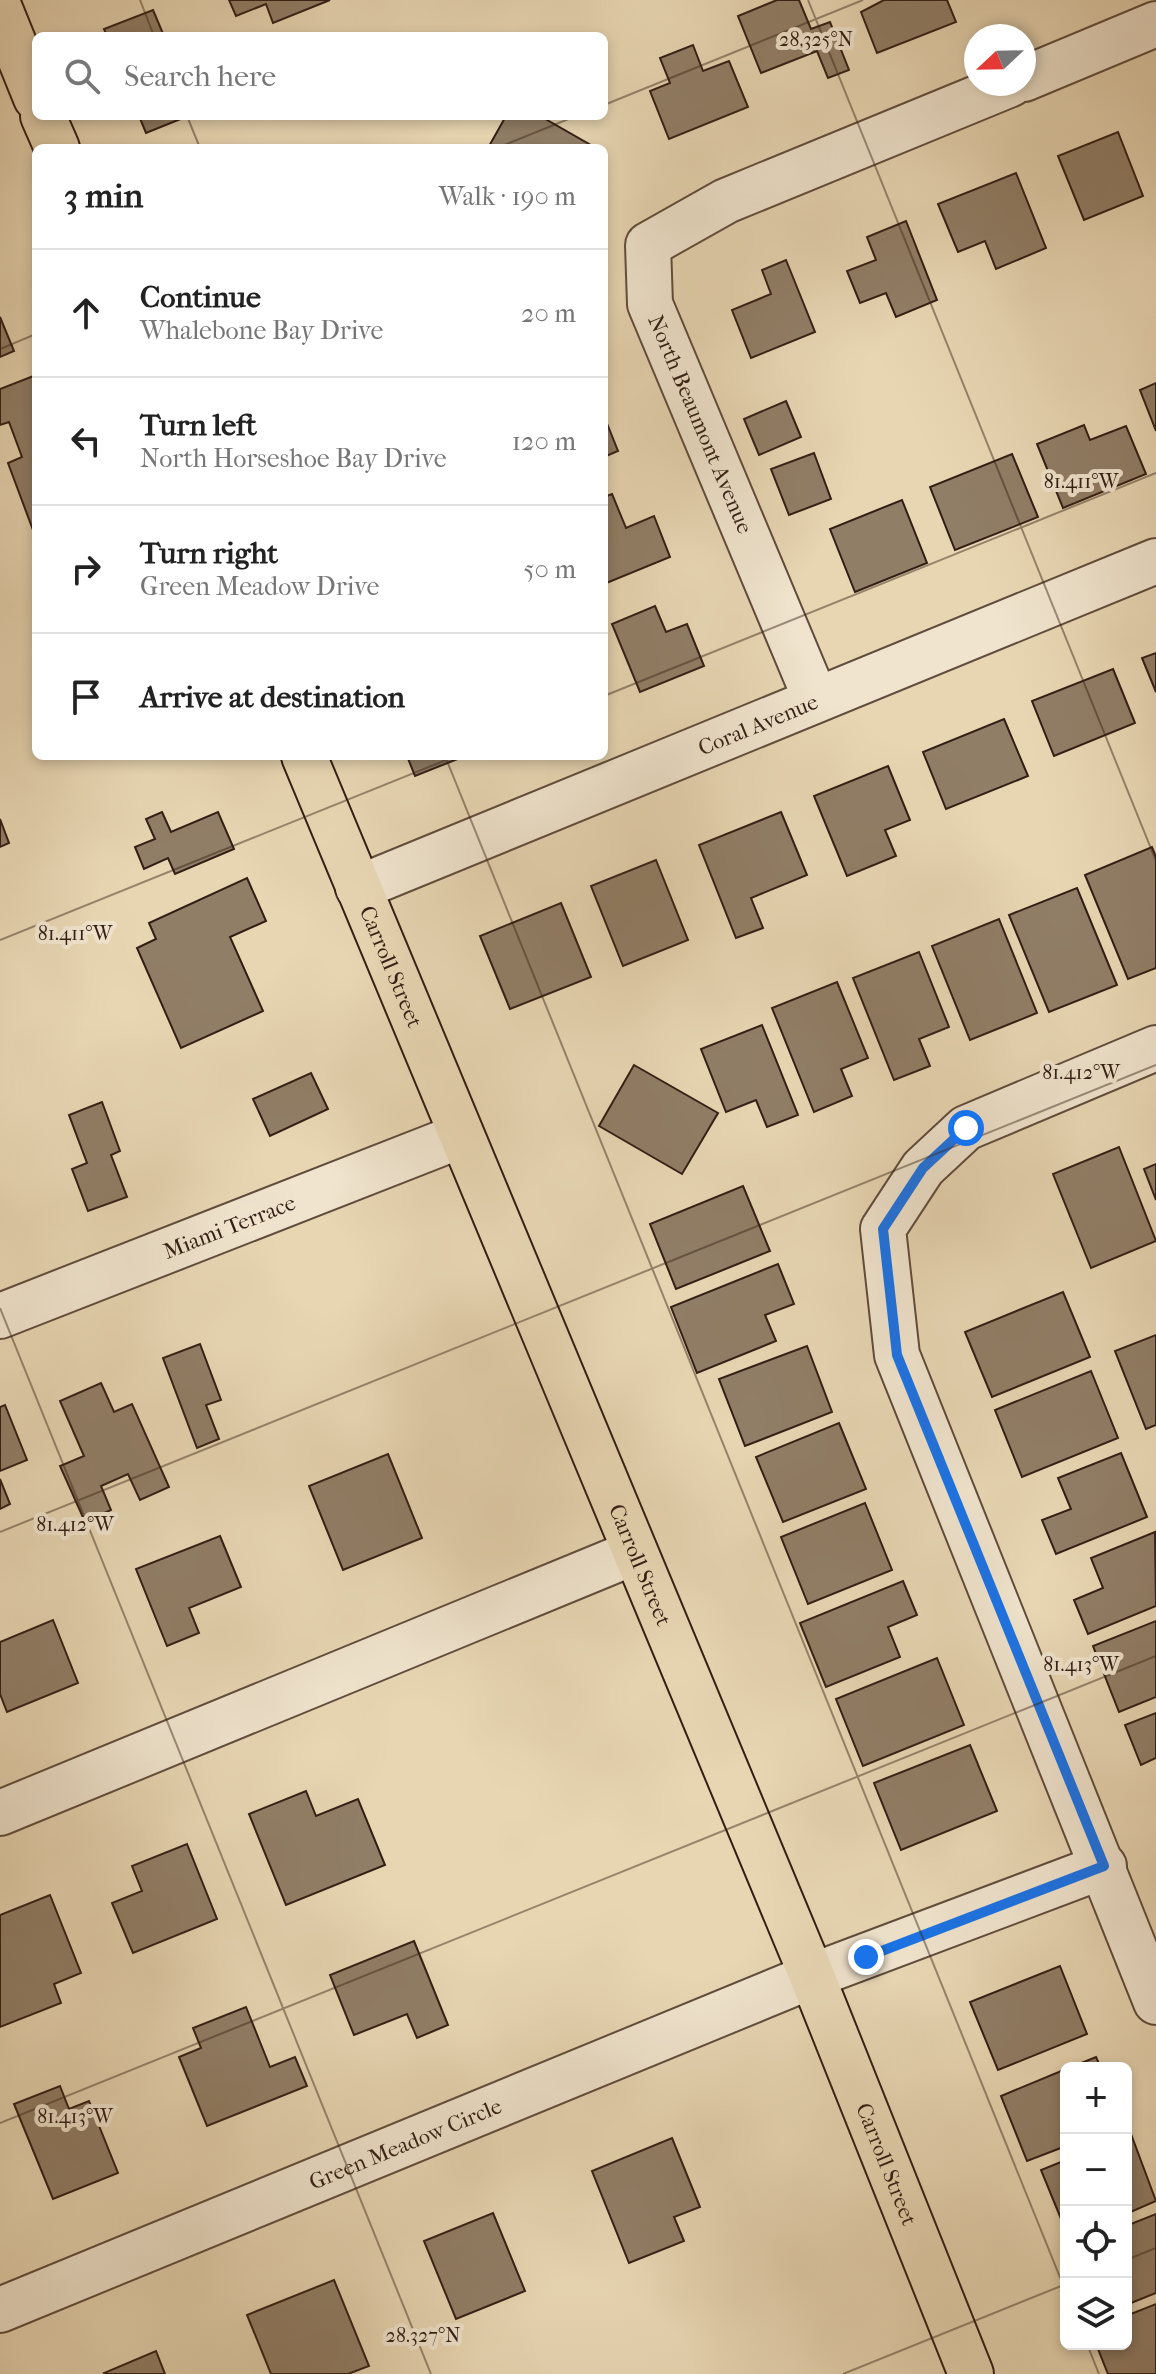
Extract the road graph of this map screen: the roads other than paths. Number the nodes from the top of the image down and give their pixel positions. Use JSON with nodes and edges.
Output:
{"nodes":[{"id":1,"x":0,"y":9,"type":"edge"},
{"id":2,"x":1156,"y":24,"type":"edge"},
{"id":3,"x":1036,"y":74,"type":"edge"},
{"id":4,"x":32,"y":88,"type":"edge"},
{"id":5,"x":982,"y":96,"type":"edge"},
{"id":6,"x":45,"y":120,"type":"edge"},
{"id":7,"x":55,"y":144,"type":"edge"},
{"id":8,"x":1156,"y":561,"type":"edge"},
{"id":9,"x":816,"y":700,"type":"junction"},
{"id":10,"x":306,"y":760,"type":"edge"},
{"id":11,"x":358,"y":888,"type":"junction"},
{"id":12,"x":1156,"y":1048,"type":"edge"},
{"id":13,"x":460,"y":1136,"type":"junction"},
{"id":14,"x":2,"y":1309,"type":"edge"},
{"id":15,"x":635,"y":1552,"type":"junction"},
{"id":16,"x":0,"y":1813,"type":"edge"},
{"id":17,"x":1104,"y":1866,"type":"junction"},
{"id":18,"x":812,"y":1976,"type":"junction"},
{"id":19,"x":1156,"y":2002,"type":"edge"},
{"id":20,"x":0,"y":2310,"type":"edge"},
{"id":21,"x":971,"y":2374,"type":"edge"}],
"edges":[{"from":1,"to":4,"type":"main road"},
{"from":2,"to":3,"type":"street"},
{"from":5,"to":9,"type":"street","name":"North Beaumont Avenue"},
{"from":6,"to":7,"type":"main road"},
{"from":8,"to":9,"type":"street","name":"Coral Avenue"},
{"from":9,"to":11,"type":"street","name":"Coral Avenue"},
{"from":10,"to":11,"type":"main road","name":"Carroll Street"},
{"from":11,"to":13,"type":"main road","name":"Carroll Street"},
{"from":12,"to":17,"type":"street"},
{"from":13,"to":14,"type":"street","name":"Miami Terrace"},
{"from":13,"to":15,"type":"main road","name":"Carroll Street"},
{"from":15,"to":16,"type":"street"},
{"from":15,"to":18,"type":"main road","name":"Carroll Street"},
{"from":17,"to":18,"type":"street","name":"Green Meadow Circle"},
{"from":17,"to":19,"type":"street"},
{"from":18,"to":20,"type":"street","name":"Green Meadow Circle"},
{"from":18,"to":21,"type":"main road","name":"Carroll Street"}]}
